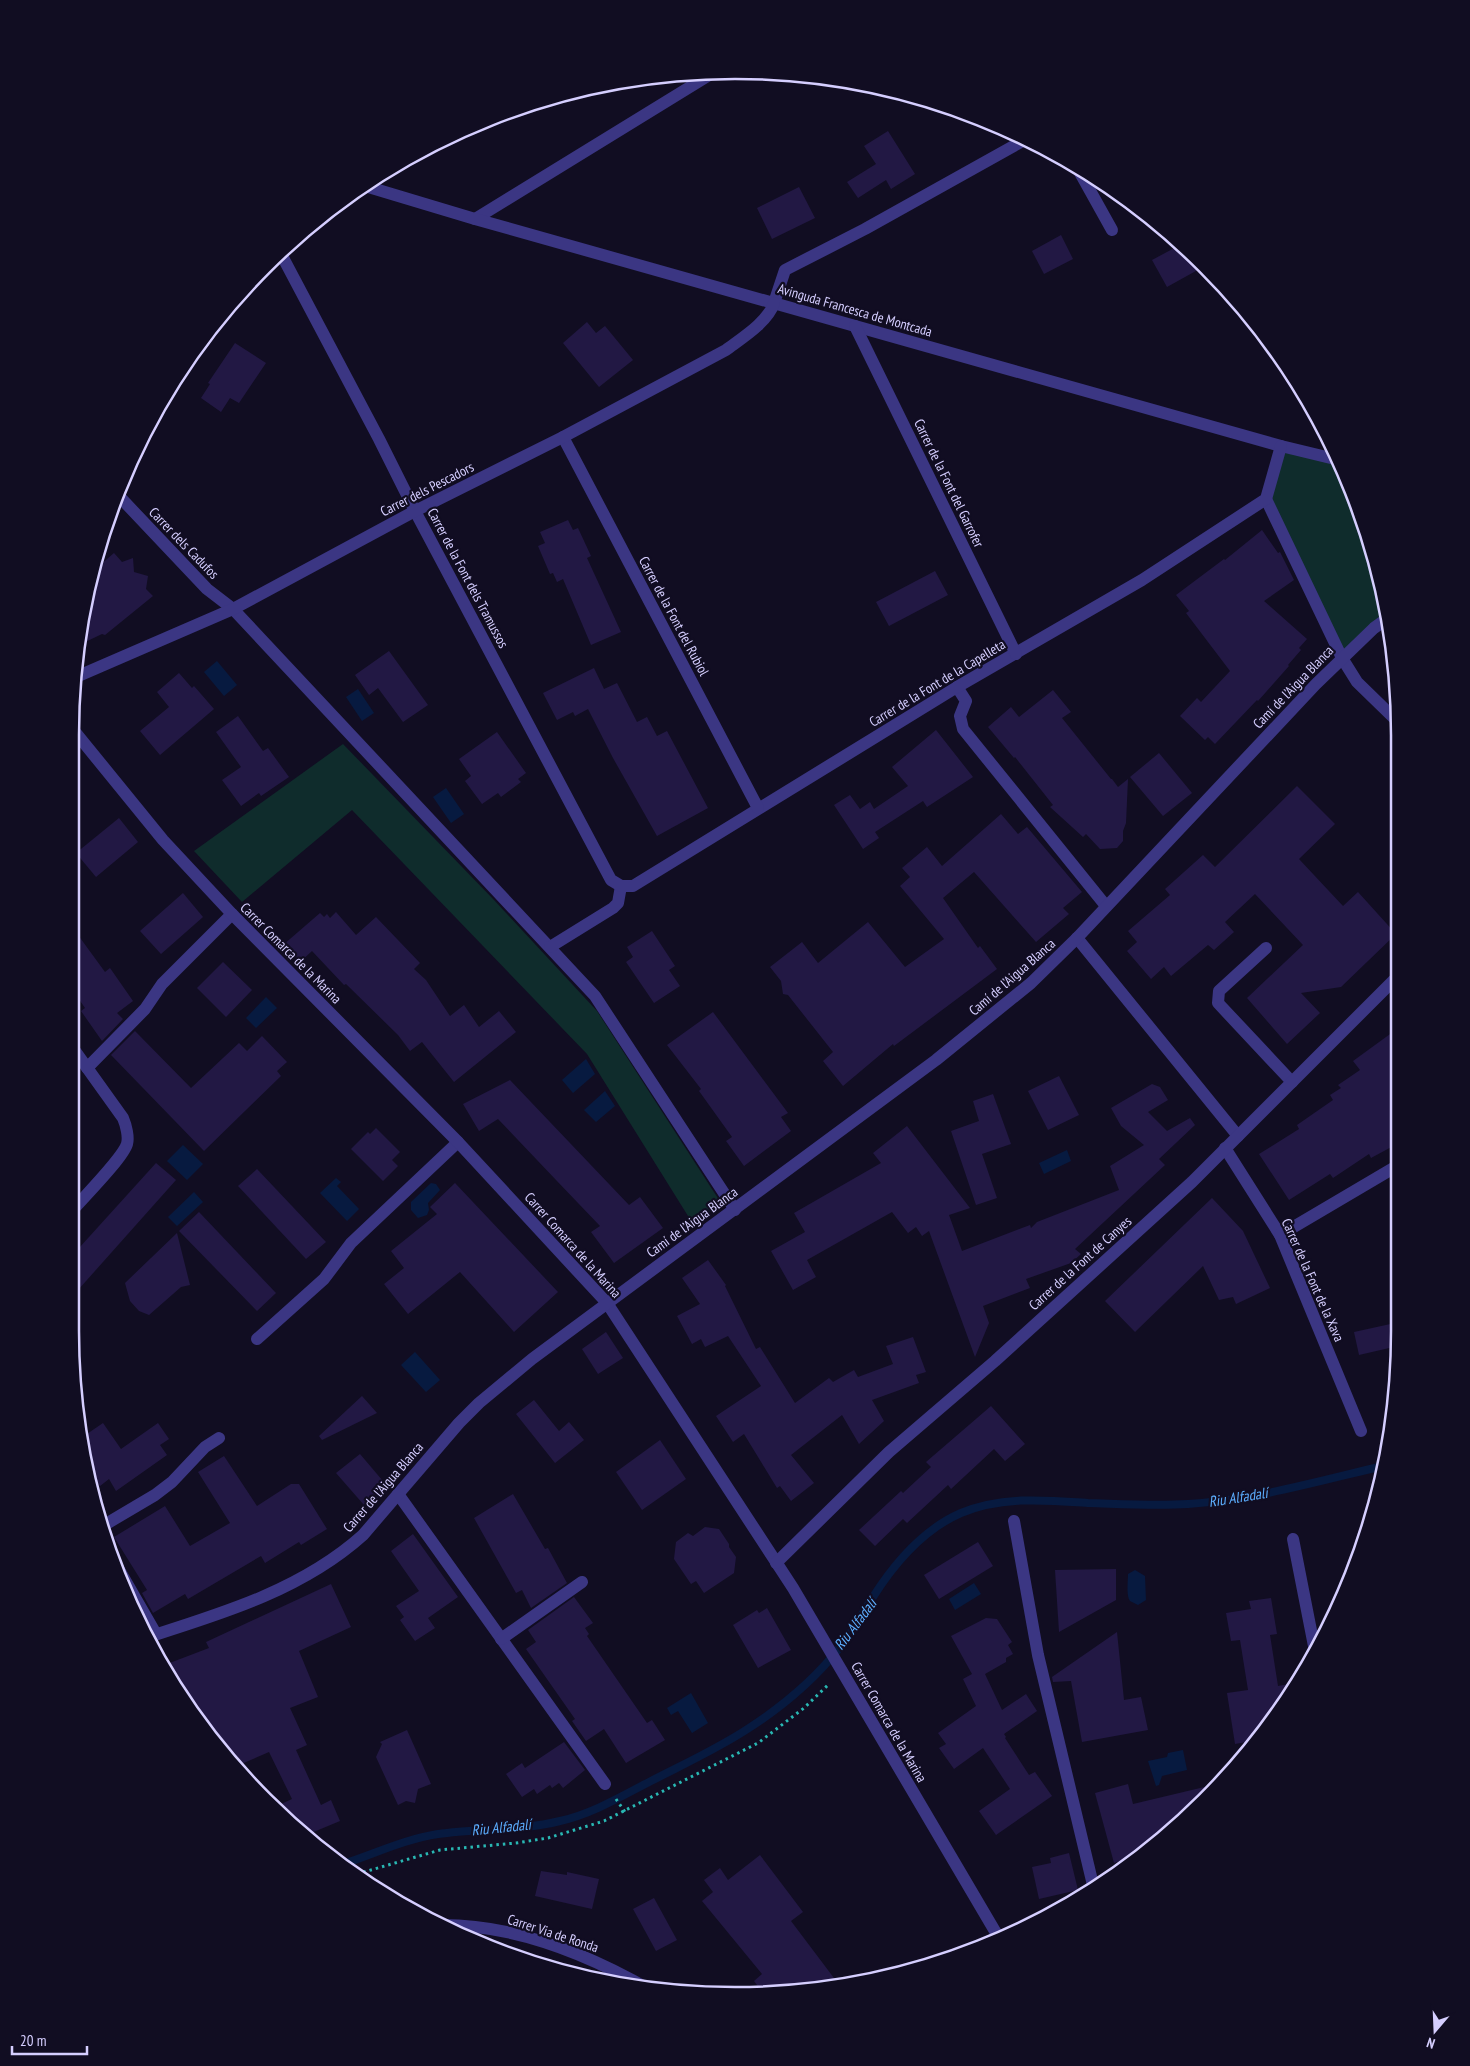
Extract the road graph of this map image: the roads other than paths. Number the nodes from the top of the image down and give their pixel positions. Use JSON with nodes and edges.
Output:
{"nodes":[{"id":1,"x":702,"y":80,"type":"edge"},
{"id":2,"x":1019,"y":143,"type":"edge"},
{"id":3,"x":1084,"y":179,"type":"edge"},
{"id":4,"x":372,"y":188,"type":"edge"},
{"id":5,"x":474,"y":219,"type":"junction"},
{"id":6,"x":1112,"y":230,"type":"dead end"},
{"id":7,"x":284,"y":259,"type":"edge"},
{"id":8,"x":774,"y":303,"type":"junction"},
{"id":9,"x":855,"y":326,"type":"junction"},
{"id":10,"x":563,"y":437,"type":"junction"},
{"id":11,"x":1281,"y":446,"type":"junction"},
{"id":12,"x":1330,"y":458,"type":"edge"},
{"id":13,"x":1266,"y":499,"type":"junction"},
{"id":14,"x":123,"y":500,"type":"edge"},
{"id":15,"x":415,"y":511,"type":"junction"},
{"id":16,"x":233,"y":610,"type":"junction"},
{"id":17,"x":1382,"y":623,"type":"edge"},
{"id":18,"x":1016,"y":654,"type":"junction"},
{"id":19,"x":1342,"y":658,"type":"junction"},
{"id":20,"x":82,"y":675,"type":"edge"},
{"id":21,"x":957,"y":687,"type":"junction"},
{"id":22,"x":1391,"y":715,"type":"edge"},
{"id":23,"x":79,"y":737,"type":"edge"},
{"id":24,"x":758,"y":808,"type":"junction"},
{"id":25,"x":621,"y":886,"type":"junction"},
{"id":26,"x":1106,"y":906,"type":"junction"},
{"id":27,"x":232,"y":914,"type":"junction"},
{"id":28,"x":1077,"y":938,"type":"junction"},
{"id":29,"x":550,"y":947,"type":"junction"},
{"id":30,"x":1266,"y":948,"type":"dead end"},
{"id":31,"x":1391,"y":983,"type":"edge"},
{"id":32,"x":79,"y":1057,"type":"edge"},
{"id":33,"x":87,"y":1068,"type":"junction"},
{"id":34,"x":1292,"y":1082,"type":"junction"},
{"id":35,"x":1238,"y":1136,"type":"junction"},
{"id":36,"x":458,"y":1142,"type":"junction"},
{"id":37,"x":1225,"y":1148,"type":"junction"},
{"id":38,"x":1391,"y":1170,"type":"edge"},
{"id":39,"x":79,"y":1202,"type":"edge"},
{"id":40,"x":735,"y":1210,"type":"junction"},
{"id":41,"x":1280,"y":1236,"type":"junction"},
{"id":42,"x":607,"y":1303,"type":"junction"},
{"id":43,"x":257,"y":1340,"type":"dead end"},
{"id":44,"x":1361,"y":1431,"type":"dead end"},
{"id":45,"x":219,"y":1438,"type":"dead end"},
{"id":46,"x":398,"y":1494,"type":"junction"},
{"id":47,"x":1014,"y":1521,"type":"dead end"},
{"id":48,"x":108,"y":1523,"type":"edge"},
{"id":49,"x":1293,"y":1539,"type":"dead end"},
{"id":50,"x":776,"y":1563,"type":"junction"},
{"id":51,"x":582,"y":1582,"type":"dead end"},
{"id":52,"x":154,"y":1635,"type":"edge"},
{"id":53,"x":501,"y":1639,"type":"junction"},
{"id":54,"x":1313,"y":1641,"type":"edge"},
{"id":55,"x":605,"y":1784,"type":"dead end"},
{"id":56,"x":1092,"y":1882,"type":"edge"},
{"id":57,"x":461,"y":1927,"type":"edge"},
{"id":58,"x":996,"y":1933,"type":"edge"},
{"id":59,"x":627,"y":1978,"type":"edge"}],
"edges":[{"from":1,"to":5,"type":"street"},
{"from":2,"to":8,"type":"street","name":"Carrer dels Pescadors"},
{"from":3,"to":6,"type":"street"},
{"from":4,"to":5,"type":"street","name":"Avinguda Francesca de Montcada"},
{"from":5,"to":8,"type":"street","name":"Avinguda Francesca de Montcada"},
{"from":7,"to":15,"type":"street","name":"Carrer de la Font dels Tramussos"},
{"from":8,"to":9,"type":"street","name":"Avinguda Francesca de Montcada"},
{"from":8,"to":10,"type":"street","name":"Carrer dels Pescadors"},
{"from":9,"to":11,"type":"street","name":"Avinguda Francesca de Montcada"},
{"from":9,"to":18,"type":"street","name":"Carrer de la Font del Garrofer"},
{"from":10,"to":15,"type":"street","name":"Carrer dels Pescadors"},
{"from":10,"to":24,"type":"street","name":"Carrer de la Font del Rubiol"},
{"from":11,"to":12,"type":"street","name":"Avinguda Francesca de Montcada"},
{"from":11,"to":13,"type":"street"},
{"from":13,"to":18,"type":"street","name":"Carrer de la Font de la Capelleta"},
{"from":13,"to":19,"type":"street"},
{"from":14,"to":16,"type":"street","name":"Carrer dels Cadufos"},
{"from":15,"to":16,"type":"street","name":"Carrer dels Pescadors"},
{"from":15,"to":25,"type":"street","name":"Carrer de la Font dels Tramussos"},
{"from":16,"to":20,"type":"street","name":"Carrer dels Pescadors"},
{"from":16,"to":29,"type":"street","name":"Carrer dels Cadufos"},
{"from":17,"to":19,"type":"street","name":"Camí de l’Aigua Blanca"},
{"from":18,"to":21,"type":"street","name":"Carrer de la Font de la Capelleta"},
{"from":19,"to":22,"type":"street"},
{"from":19,"to":26,"type":"street","name":"Camí de l’Aigua Blanca"},
{"from":21,"to":24,"type":"street","name":"Carrer de la Font de la Capelleta"},
{"from":21,"to":26,"type":"street"},
{"from":23,"to":27,"type":"street","name":"Carrer Comarca de la Marina"},
{"from":24,"to":25,"type":"street","name":"Carrer de la Font de la Capelleta"},
{"from":25,"to":29,"type":"street"},
{"from":26,"to":28,"type":"street","name":"Camí de l’Aigua Blanca"},
{"from":27,"to":33,"type":"street"},
{"from":27,"to":36,"type":"street","name":"Carrer Comarca de la Marina"},
{"from":28,"to":35,"type":"street"},
{"from":28,"to":40,"type":"street","name":"Camí de l’Aigua Blanca"},
{"from":29,"to":40,"type":"street","name":"Carrer dels Cadufos"},
{"from":30,"to":34,"type":"street"},
{"from":31,"to":34,"type":"street","name":"Carrer de la Font de Canyes"},
{"from":32,"to":33,"type":"street"},
{"from":33,"to":39,"type":"street"},
{"from":34,"to":35,"type":"street","name":"Carrer de la Font de Canyes"},
{"from":35,"to":37,"type":"street","name":"Carrer de la Font de Canyes"},
{"from":36,"to":42,"type":"street","name":"Carrer Comarca de la Marina"},
{"from":36,"to":43,"type":"street"},
{"from":37,"to":41,"type":"street","name":"Carrer de la Font de la Xava"},
{"from":37,"to":50,"type":"street","name":"Carrer de la Font de Canyes"},
{"from":38,"to":41,"type":"street"},
{"from":40,"to":42,"type":"street","name":"Camí de l’Aigua Blanca"},
{"from":41,"to":44,"type":"street","name":"Carrer de la Font de la Xava"},
{"from":42,"to":46,"type":"street","name":"Carrer de l’Aigua Blanca"},
{"from":42,"to":50,"type":"street","name":"Carrer Comarca de la Marina"},
{"from":45,"to":48,"type":"street"},
{"from":46,"to":52,"type":"street","name":"Carrer de l’Aigua Blanca"},
{"from":46,"to":53,"type":"street"},
{"from":47,"to":56,"type":"street"},
{"from":49,"to":54,"type":"street"},
{"from":50,"to":58,"type":"street","name":"Carrer Comarca de la Marina"},
{"from":51,"to":53,"type":"street"},
{"from":53,"to":55,"type":"street"},
{"from":57,"to":59,"type":"street","name":"Carrer Via de Ronda"}]}
